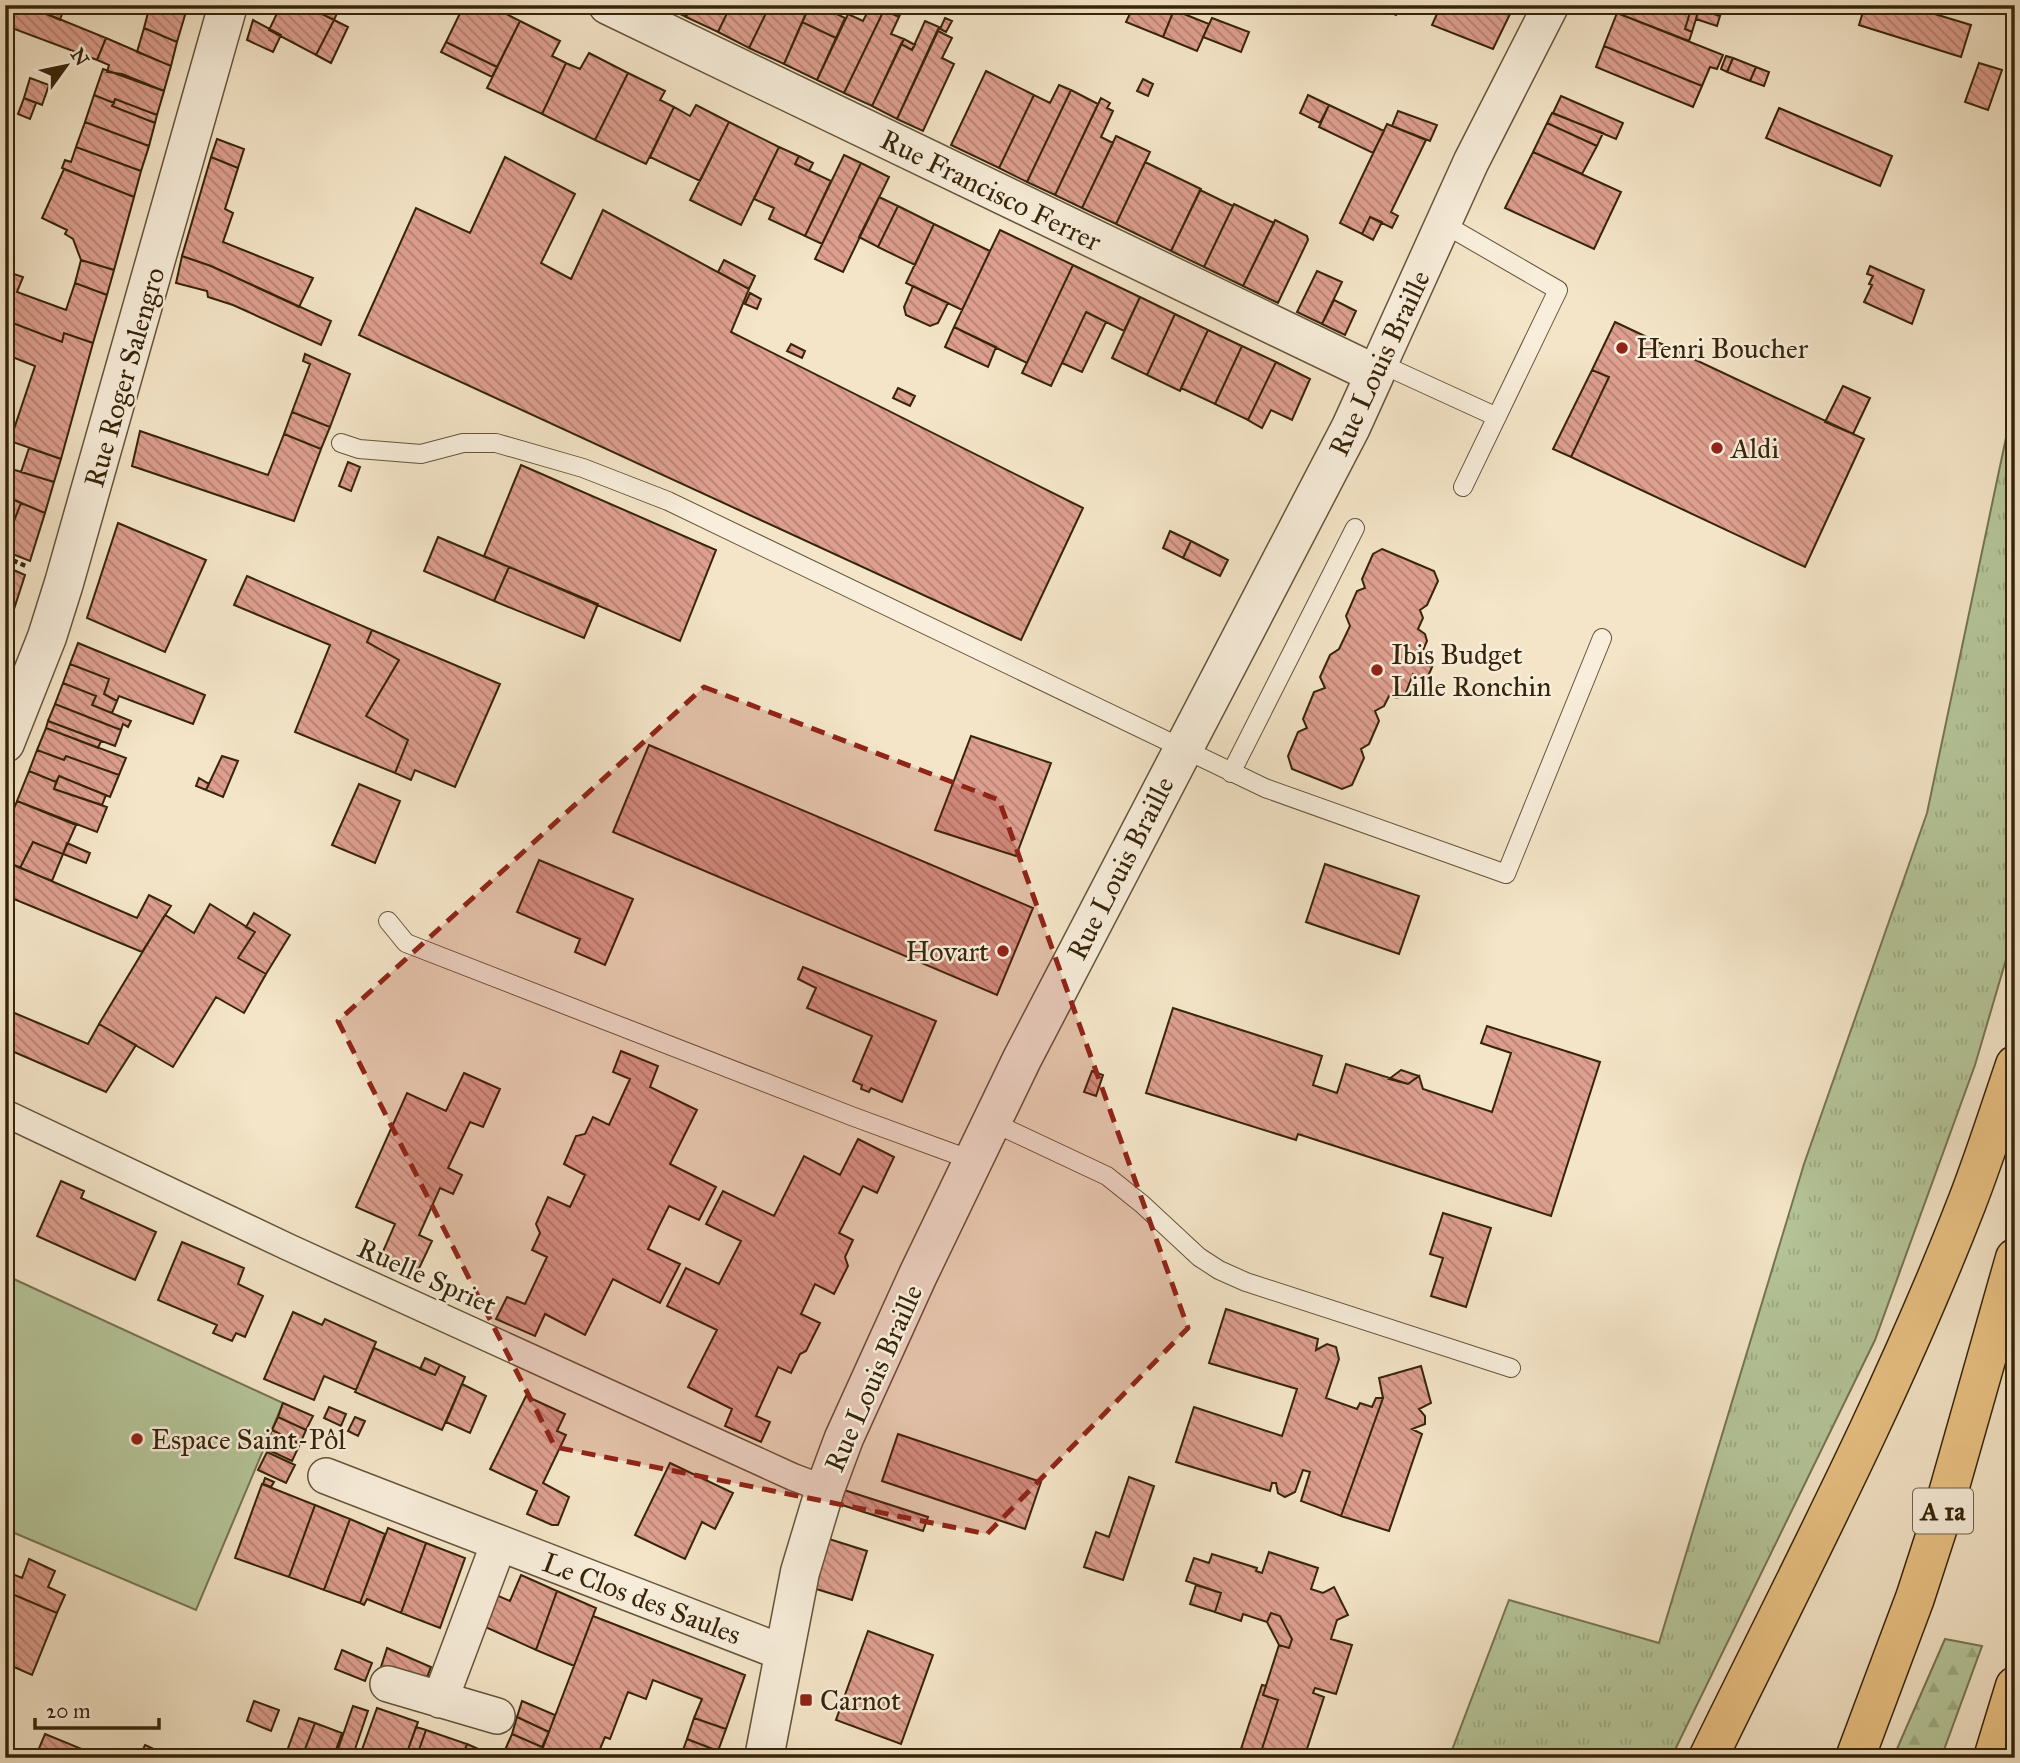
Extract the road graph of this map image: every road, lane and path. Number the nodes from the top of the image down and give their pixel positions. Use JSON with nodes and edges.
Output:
{"nodes":[{"id":1,"x":228,"y":5,"type":"edge"},
{"id":2,"x":608,"y":5,"type":"edge"},
{"id":3,"x":1551,"y":5,"type":"edge"},
{"id":4,"x":1444,"y":224,"type":"junction"},
{"id":5,"x":1377,"y":369,"type":"junction"},
{"id":6,"x":1497,"y":417,"type":"junction"},
{"id":7,"x":341,"y":443,"type":"dead end"},
{"id":8,"x":1463,"y":487,"type":"dead end"},
{"id":9,"x":1355,"y":528,"type":"dead end"},
{"id":10,"x":1602,"y":638,"type":"dead end"},
{"id":11,"x":9,"y":721,"type":"edge"},
{"id":12,"x":1183,"y":747,"type":"junction"},
{"id":13,"x":1231,"y":773,"type":"junction"},
{"id":14,"x":388,"y":920,"type":"dead end"},
{"id":15,"x":2015,"y":1065,"type":"edge"},
{"id":16,"x":5,"y":1112,"type":"edge"},
{"id":17,"x":992,"y":1122,"type":"junction"},
{"id":18,"x":974,"y":1161,"type":"junction"},
{"id":19,"x":2015,"y":1258,"type":"edge"},
{"id":20,"x":1511,"y":1368,"type":"dead end"},
{"id":21,"x":326,"y":1476,"type":"dead end"},
{"id":22,"x":825,"y":1489,"type":"junction"},
{"id":23,"x":499,"y":1543,"type":"junction"},
{"id":24,"x":784,"y":1653,"type":"junction"},
{"id":25,"x":387,"y":1684,"type":"dead end"},
{"id":26,"x":2015,"y":1686,"type":"edge"},
{"id":27,"x":440,"y":1700,"type":"junction"},
{"id":28,"x":497,"y":1716,"type":"dead end"},
{"id":29,"x":764,"y":1758,"type":"edge"},
{"id":30,"x":1708,"y":1758,"type":"edge"},
{"id":31,"x":1855,"y":1758,"type":"edge"},
{"id":32,"x":1993,"y":1758,"type":"edge"}],
"edges":[{"from":1,"to":11,"type":"street","name":"Rue Roger Salengro"},
{"from":2,"to":5,"type":"street","name":"Rue Francisco Ferrer"},
{"from":3,"to":4,"type":"street","name":"Rue Louis Braille"},
{"from":4,"to":5,"type":"street","name":"Rue Louis Braille"},
{"from":4,"to":6,"type":"lane"},
{"from":5,"to":6,"type":"lane"},
{"from":5,"to":12,"type":"street","name":"Rue Louis Braille"},
{"from":6,"to":8,"type":"lane"},
{"from":7,"to":12,"type":"lane"},
{"from":9,"to":13,"type":"lane"},
{"from":10,"to":13,"type":"lane"},
{"from":12,"to":13,"type":"lane"},
{"from":12,"to":17,"type":"street","name":"Rue Louis Braille"},
{"from":14,"to":18,"type":"lane"},
{"from":15,"to":30,"type":"highway"},
{"from":16,"to":22,"type":"street","name":"Ruelle Spriet"},
{"from":17,"to":18,"type":"street","name":"Rue Louis Braille"},
{"from":17,"to":20,"type":"lane"},
{"from":18,"to":22,"type":"street","name":"Rue Louis Braille"},
{"from":19,"to":31,"type":"highway","number":"A 1a"},
{"from":21,"to":23,"type":"street","name":"Le Clos des Saules"},
{"from":22,"to":24,"type":"street","name":"Rue Louis Braille"},
{"from":23,"to":24,"type":"street","name":"Le Clos des Saules"},
{"from":23,"to":27,"type":"street"},
{"from":24,"to":29,"type":"street","name":"Rue Louis Braille"},
{"from":25,"to":27,"type":"street"},
{"from":26,"to":32,"type":"highway"},
{"from":27,"to":28,"type":"street"}]}
